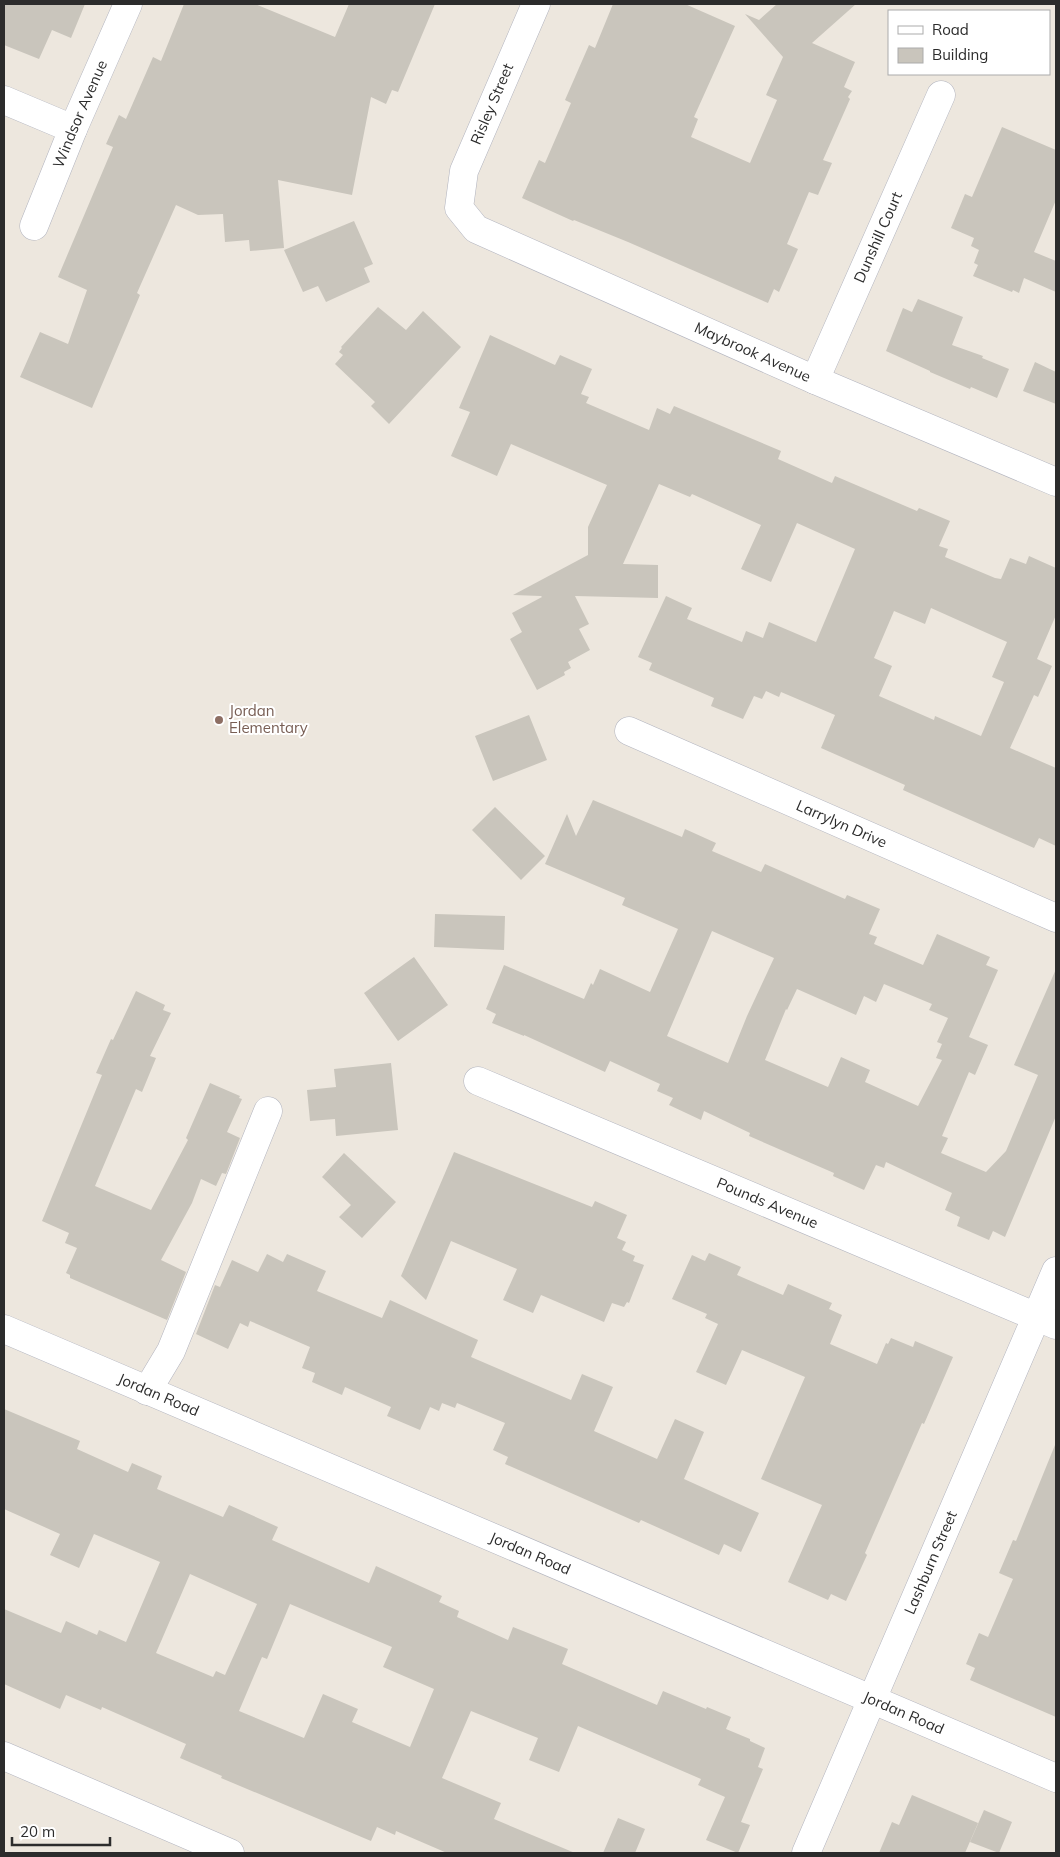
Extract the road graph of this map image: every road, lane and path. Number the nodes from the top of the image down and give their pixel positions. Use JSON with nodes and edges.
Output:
{"nodes":[{"id":1,"x":128,"y":4,"type":"edge"},
{"id":2,"x":536,"y":4,"type":"edge"},
{"id":3,"x":941,"y":95,"type":"dead end"},
{"id":4,"x":4,"y":100,"type":"edge"},
{"id":5,"x":73,"y":129,"type":"junction"},
{"id":6,"x":459,"y":208,"type":"joint"},
{"id":7,"x":34,"y":226,"type":"dead end"},
{"id":8,"x":815,"y":380,"type":"junction"},
{"id":9,"x":1056,"y":482,"type":"edge"},
{"id":10,"x":629,"y":731,"type":"dead end"},
{"id":11,"x":1056,"y":918,"type":"edge"},
{"id":12,"x":478,"y":1081,"type":"dead end"},
{"id":13,"x":268,"y":1111,"type":"dead end"},
{"id":14,"x":1056,"y":1271,"type":"edge"},
{"id":15,"x":1046,"y":1321,"type":"edge"},
{"id":16,"x":4,"y":1329,"type":"edge"},
{"id":17,"x":147,"y":1391,"type":"junction"},
{"id":18,"x":872,"y":1699,"type":"junction"},
{"id":19,"x":4,"y":1756,"type":"edge"},
{"id":20,"x":1056,"y":1778,"type":"edge"},
{"id":21,"x":230,"y":1853,"type":"edge"},
{"id":22,"x":806,"y":1853,"type":"edge"}],
"edges":[{"from":1,"to":5,"type":"street","name":"Windsor Avenue"},
{"from":2,"to":6,"type":"street","name":"Risley Street"},
{"from":3,"to":8,"type":"street","name":"Dunshill Court"},
{"from":4,"to":5,"type":"street"},
{"from":5,"to":7,"type":"street","name":"Windsor Avenue"},
{"from":6,"to":8,"type":"street","name":"Maybrook Avenue"},
{"from":8,"to":9,"type":"street","name":"Maybrook Avenue"},
{"from":10,"to":11,"type":"street","name":"Larrylyn Drive"},
{"from":12,"to":15,"type":"street","name":"Pounds Avenue"},
{"from":13,"to":17,"type":"street"},
{"from":14,"to":15,"type":"street","name":"Lashburn Street"},
{"from":15,"to":18,"type":"street","name":"Lashburn Street"},
{"from":16,"to":17,"type":"street","name":"Jordan Road"},
{"from":17,"to":18,"type":"street","name":"Jordan Road"},
{"from":18,"to":20,"type":"street","name":"Jordan Road"},
{"from":18,"to":22,"type":"street","name":"Lashburn Street"},
{"from":19,"to":21,"type":"street"}]}
